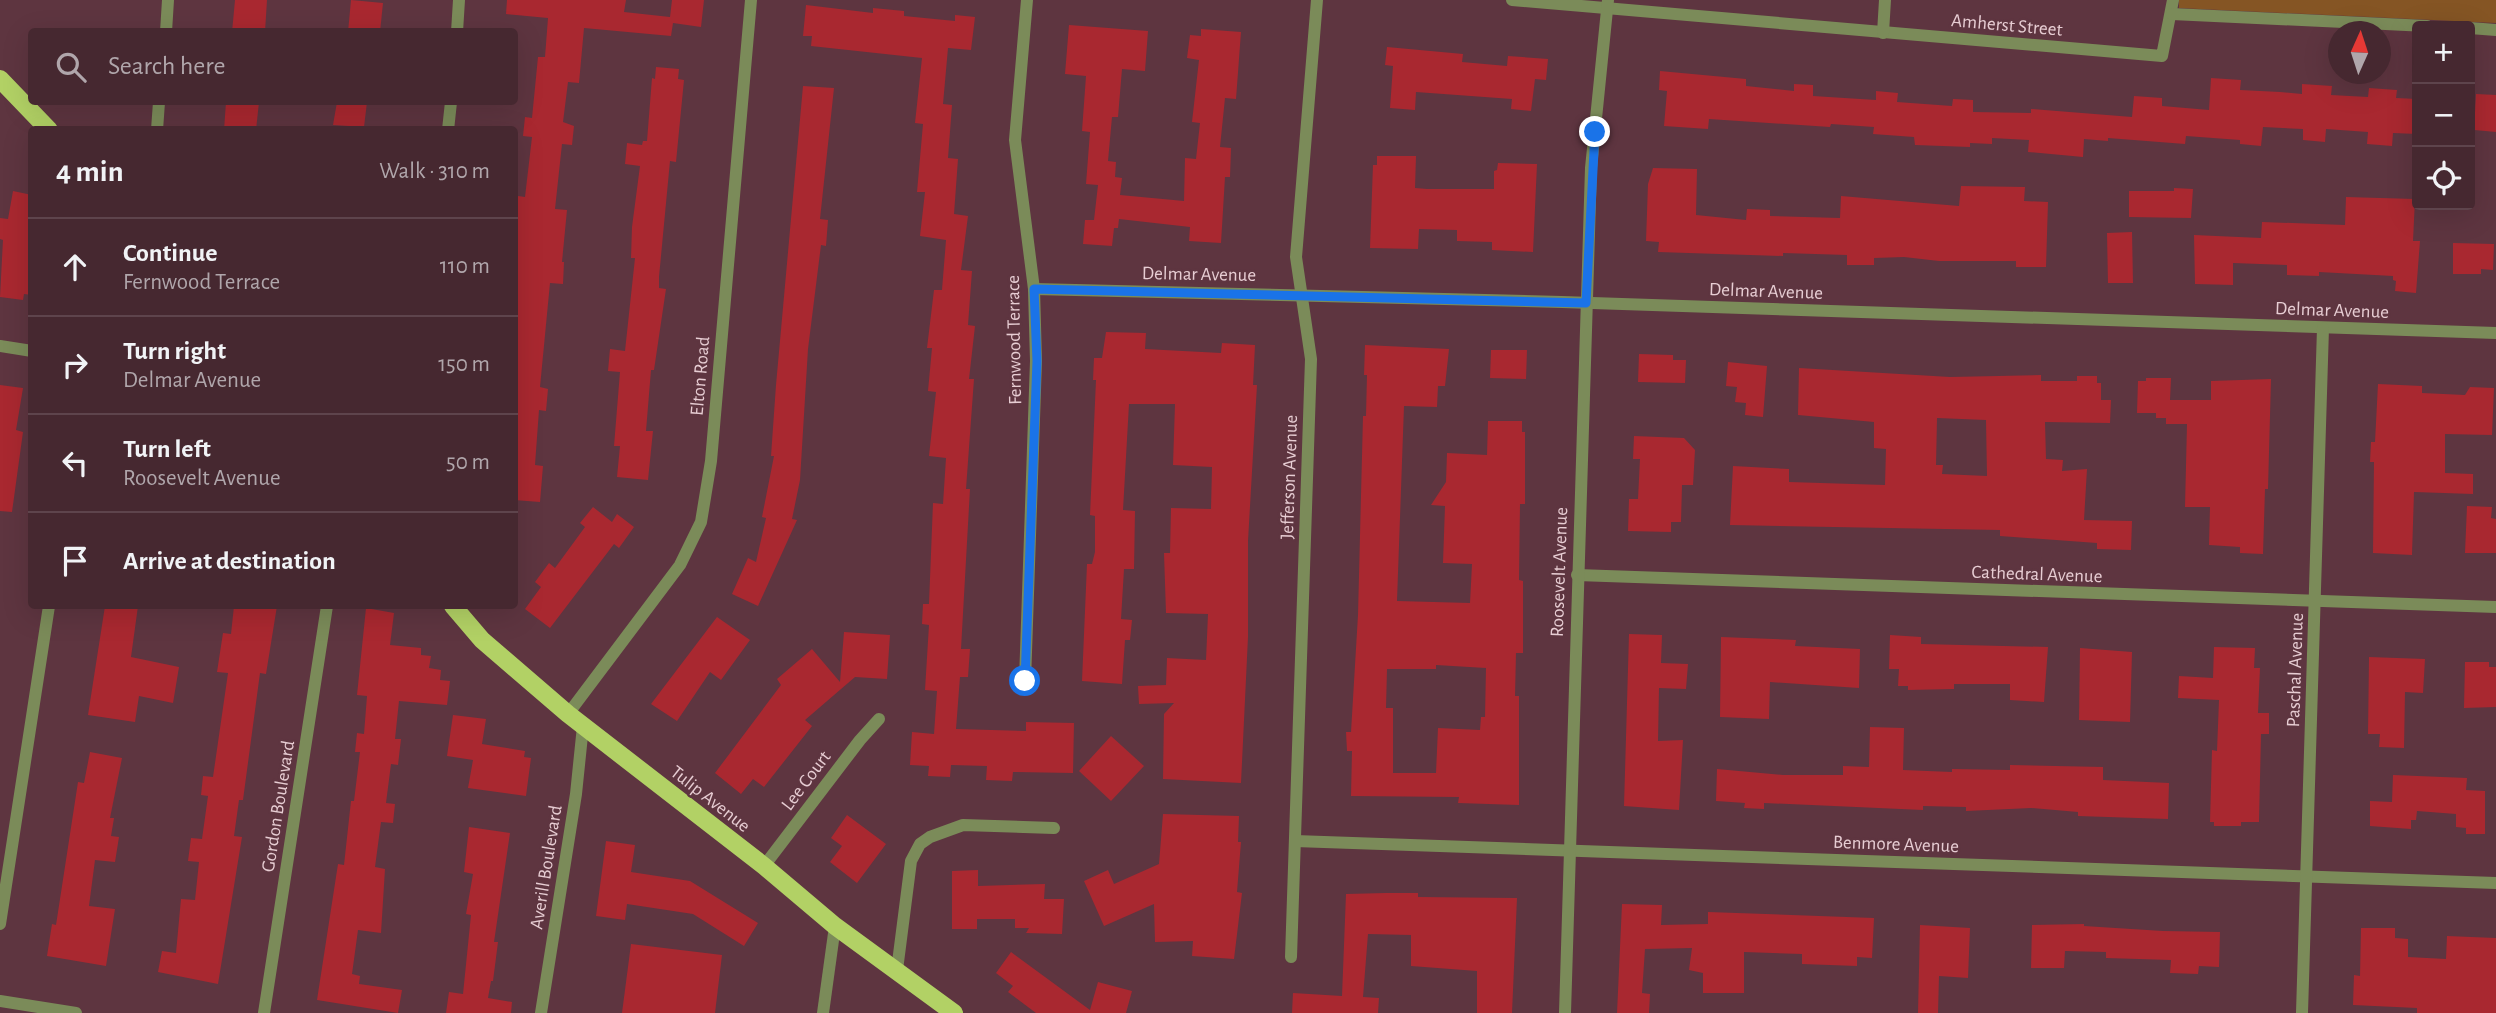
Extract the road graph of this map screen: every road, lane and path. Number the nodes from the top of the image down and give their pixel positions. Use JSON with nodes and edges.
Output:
{"nodes":[{"id":1,"x":168,"y":0,"type":"edge"},
{"id":2,"x":460,"y":0,"type":"edge"},
{"id":3,"x":751,"y":0,"type":"edge"},
{"id":4,"x":1027,"y":0,"type":"edge"},
{"id":5,"x":1317,"y":0,"type":"edge"},
{"id":6,"x":1512,"y":0,"type":"edge"},
{"id":7,"x":1885,"y":0,"type":"edge"},
{"id":8,"x":2173,"y":0,"type":"edge"},
{"id":9,"x":1608,"y":4,"type":"edge"},
{"id":10,"x":2172,"y":14,"type":"junction"},
{"id":11,"x":2412,"y":25,"type":"edge"},
{"id":12,"x":166,"y":28,"type":"edge"},
{"id":13,"x":457,"y":28,"type":"edge"},
{"id":14,"x":2475,"y":28,"type":"edge"},
{"id":15,"x":2496,"y":30,"type":"edge"},
{"id":16,"x":1883,"y":33,"type":"junction"},
{"id":17,"x":0,"y":79,"type":"edge"},
{"id":18,"x":159,"y":105,"type":"edge"},
{"id":19,"x":451,"y":105,"type":"edge"},
{"id":20,"x":45,"y":126,"type":"edge"},
{"id":21,"x":157,"y":126,"type":"edge"},
{"id":22,"x":448,"y":126,"type":"edge"},
{"id":23,"x":1034,"y":289,"type":"junction"},
{"id":24,"x":1301,"y":295,"type":"junction"},
{"id":25,"x":1586,"y":303,"type":"junction"},
{"id":26,"x":2323,"y":328,"type":"junction"},
{"id":27,"x":2496,"y":333,"type":"edge"},
{"id":28,"x":0,"y":346,"type":"edge"},
{"id":29,"x":28,"y":350,"type":"edge"},
{"id":30,"x":1577,"y":575,"type":"junction"},
{"id":31,"x":2315,"y":602,"type":"junction"},
{"id":32,"x":2496,"y":607,"type":"edge"},
{"id":33,"x":49,"y":609,"type":"edge"},
{"id":34,"x":327,"y":609,"type":"edge"},
{"id":35,"x":456,"y":609,"type":"edge"},
{"id":36,"x":1025,"y":681,"type":"dead end"},
{"id":37,"x":568,"y":714,"type":"junction"},
{"id":38,"x":879,"y":719,"type":"dead end"},
{"id":39,"x":583,"y":726,"type":"junction"},
{"id":40,"x":1054,"y":828,"type":"dead end"},
{"id":41,"x":1295,"y":841,"type":"junction"},
{"id":42,"x":1569,"y":852,"type":"junction"},
{"id":43,"x":764,"y":866,"type":"junction"},
{"id":44,"x":2307,"y":876,"type":"junction"},
{"id":45,"x":2496,"y":883,"type":"edge"},
{"id":46,"x":0,"y":924,"type":"edge"},
{"id":47,"x":835,"y":926,"type":"junction"},
{"id":48,"x":1291,"y":957,"type":"dead end"},
{"id":49,"x":897,"y":970,"type":"junction"},
{"id":50,"x":0,"y":1001,"type":"edge"},
{"id":51,"x":76,"y":1013,"type":"edge"},
{"id":52,"x":264,"y":1013,"type":"edge"},
{"id":53,"x":541,"y":1013,"type":"edge"},
{"id":54,"x":823,"y":1013,"type":"edge"},
{"id":55,"x":954,"y":1013,"type":"edge"},
{"id":56,"x":1565,"y":1013,"type":"edge"},
{"id":57,"x":2302,"y":1013,"type":"edge"}],
"edges":[{"from":1,"to":12,"type":"street"},
{"from":2,"to":13,"type":"street"},
{"from":3,"to":37,"type":"street","name":"Elton Road"},
{"from":4,"to":23,"type":"street","name":"Fernwood Terrace"},
{"from":5,"to":24,"type":"street","name":"Jefferson Avenue"},
{"from":6,"to":9,"type":"street","name":"Amherst Street"},
{"from":7,"to":16,"type":"street"},
{"from":8,"to":10,"type":"street"},
{"from":9,"to":16,"type":"street","name":"Amherst Street"},
{"from":9,"to":25,"type":"street","name":"Roosevelt Avenue"},
{"from":10,"to":11,"type":"street"},
{"from":10,"to":16,"type":"street","name":"Amherst Street"},
{"from":14,"to":15,"type":"street"},
{"from":17,"to":20,"type":"main road"},
{"from":18,"to":21,"type":"street"},
{"from":19,"to":22,"type":"street"},
{"from":23,"to":24,"type":"street","name":"Delmar Avenue"},
{"from":23,"to":36,"type":"street","name":"Fernwood Terrace"},
{"from":24,"to":25,"type":"street","name":"Delmar Avenue"},
{"from":24,"to":41,"type":"street","name":"Jefferson Avenue"},
{"from":25,"to":26,"type":"street","name":"Delmar Avenue"},
{"from":25,"to":30,"type":"street","name":"Roosevelt Avenue"},
{"from":26,"to":27,"type":"street","name":"Delmar Avenue"},
{"from":26,"to":31,"type":"street","name":"Paschal Avenue"},
{"from":28,"to":29,"type":"street"},
{"from":30,"to":31,"type":"street","name":"Cathedral Avenue"},
{"from":30,"to":42,"type":"street","name":"Roosevelt Avenue"},
{"from":31,"to":32,"type":"street","name":"Cathedral Avenue"},
{"from":31,"to":44,"type":"street","name":"Paschal Avenue"},
{"from":33,"to":46,"type":"street"},
{"from":34,"to":52,"type":"street","name":"Gordon Boulevard"},
{"from":35,"to":37,"type":"main road","name":"Tulip Avenue"},
{"from":37,"to":39,"type":"main road","name":"Tulip Avenue"},
{"from":38,"to":43,"type":"street","name":"Lee Court"},
{"from":39,"to":43,"type":"main road","name":"Tulip Avenue"},
{"from":39,"to":53,"type":"street","name":"Averill Boulevard"},
{"from":40,"to":49,"type":"street"},
{"from":41,"to":42,"type":"street","name":"Benmore Avenue"},
{"from":41,"to":48,"type":"street","name":"Jefferson Avenue"},
{"from":42,"to":44,"type":"street","name":"Benmore Avenue"},
{"from":42,"to":56,"type":"street","name":"Roosevelt Avenue"},
{"from":43,"to":47,"type":"main road","name":"Tulip Avenue"},
{"from":44,"to":45,"type":"street","name":"Benmore Avenue"},
{"from":44,"to":57,"type":"street","name":"Paschal Avenue"},
{"from":47,"to":49,"type":"main road","name":"Tulip Avenue"},
{"from":47,"to":54,"type":"street"},
{"from":49,"to":55,"type":"main road","name":"Tulip Avenue"},
{"from":50,"to":51,"type":"street"}]}
